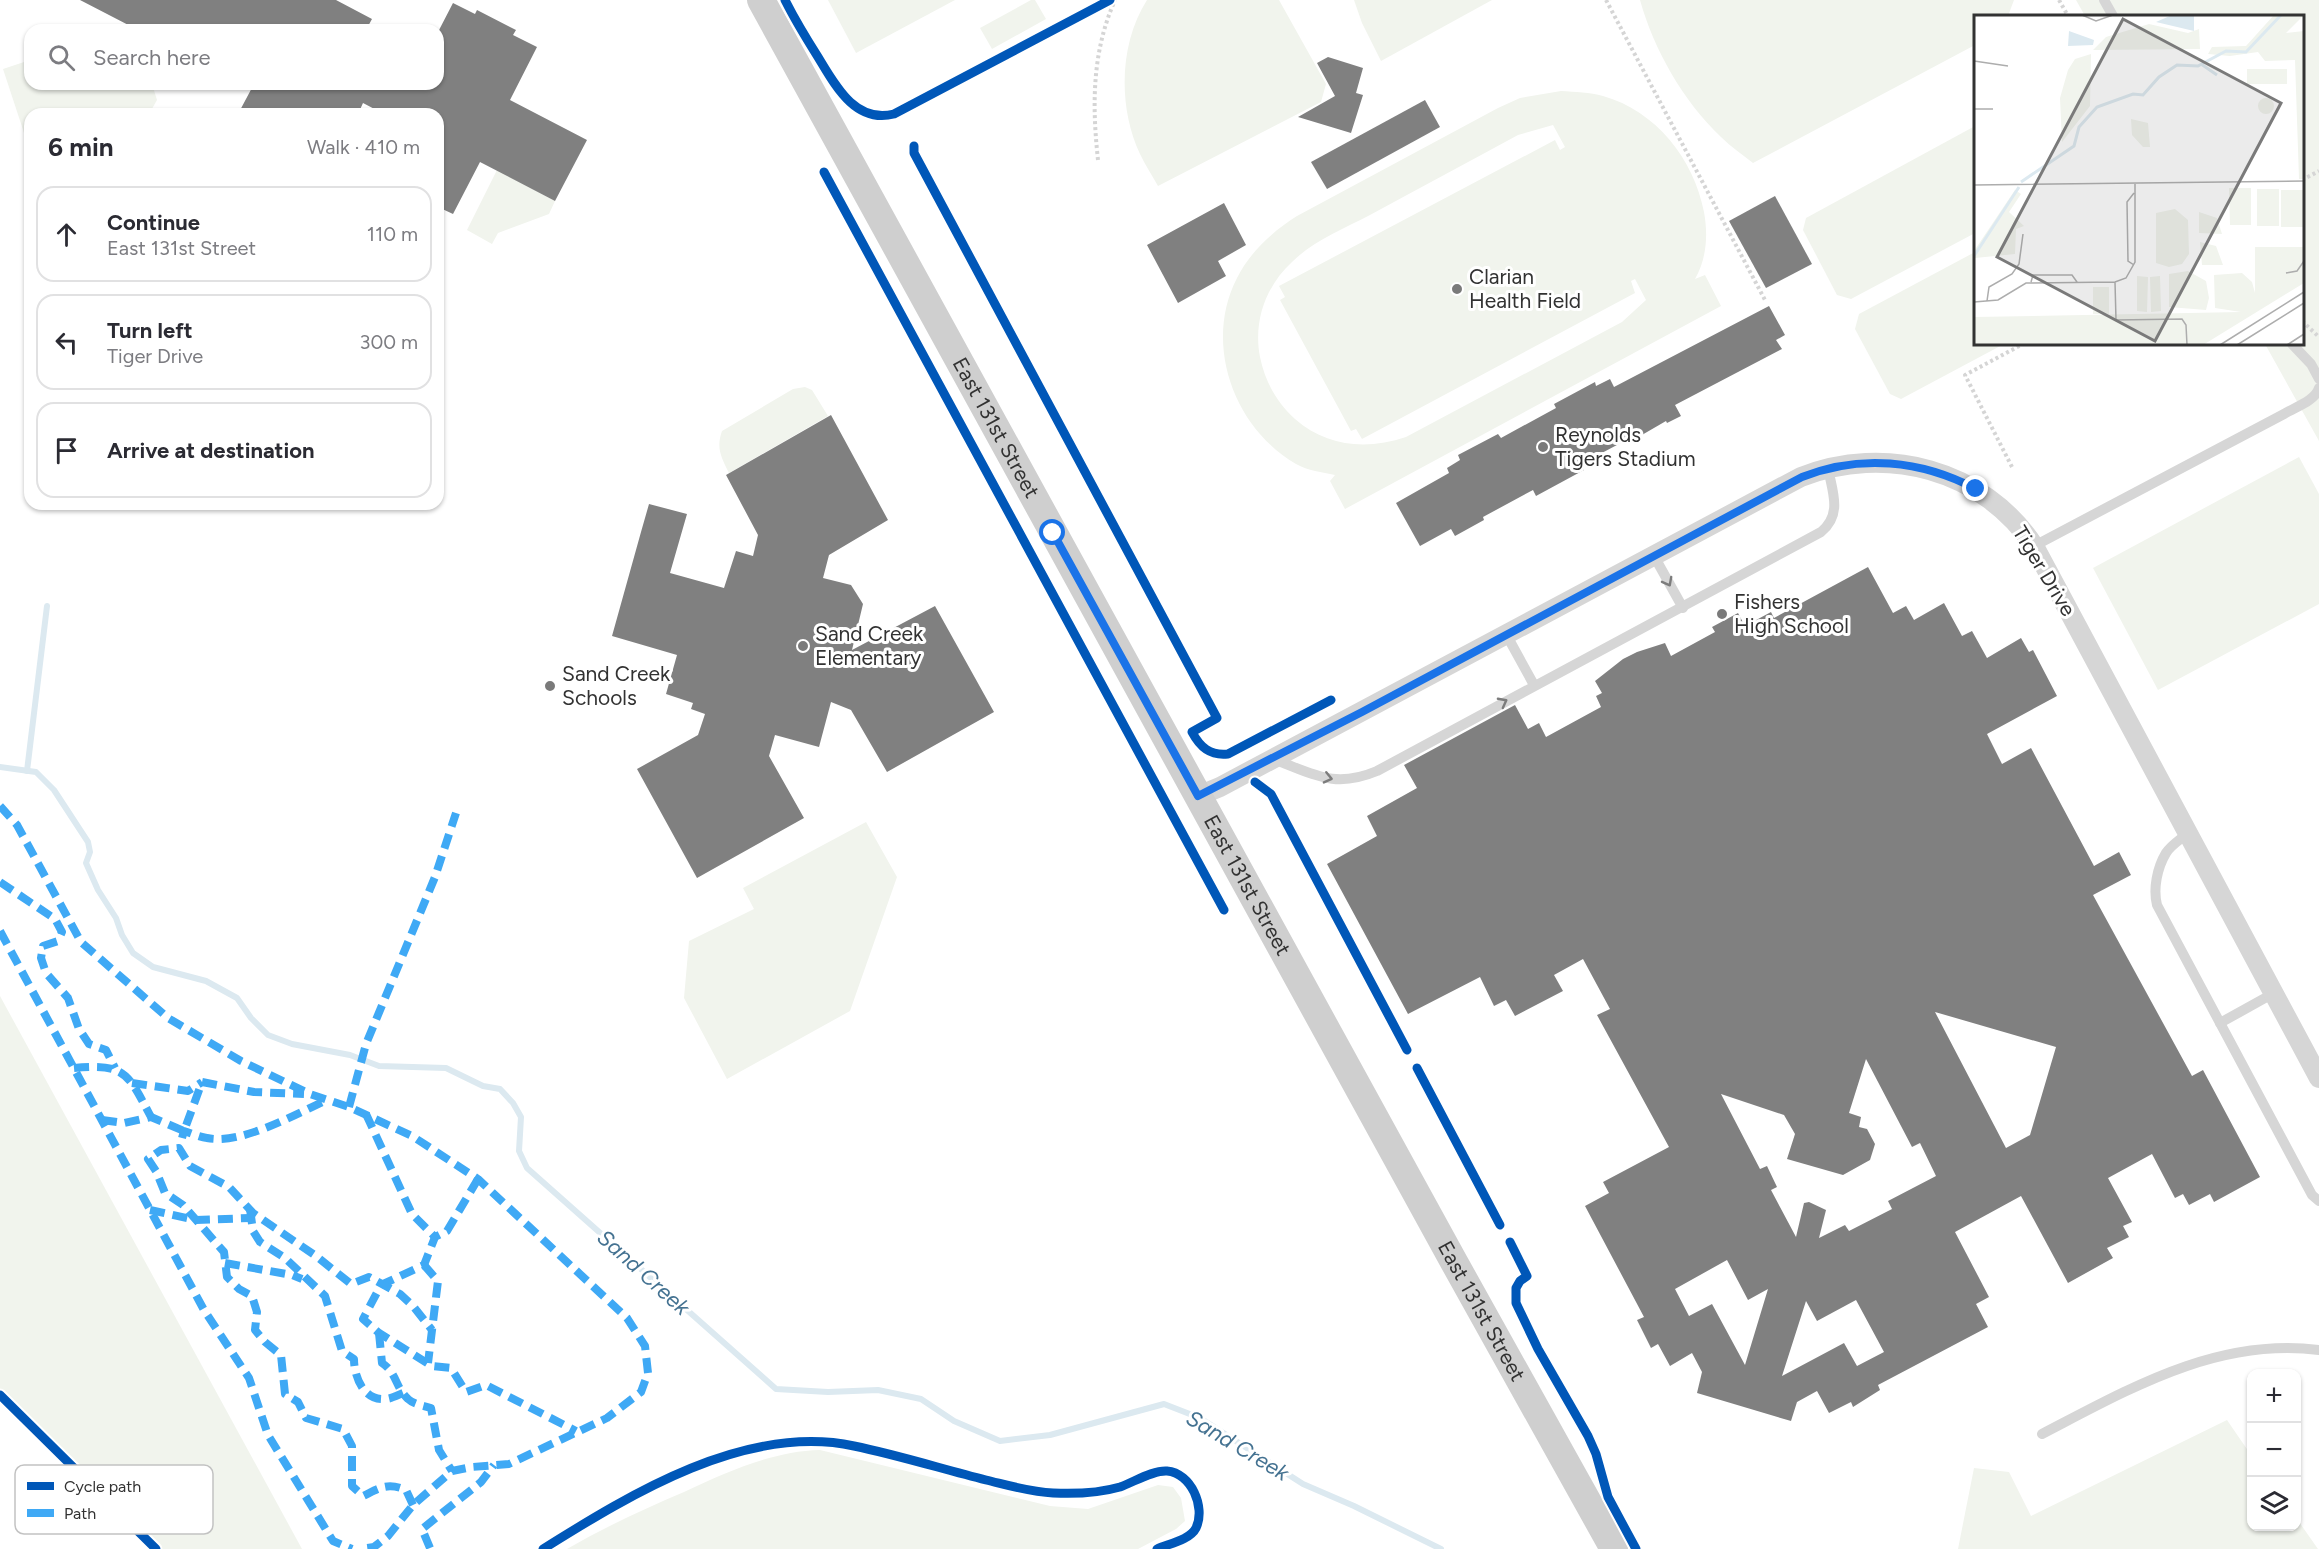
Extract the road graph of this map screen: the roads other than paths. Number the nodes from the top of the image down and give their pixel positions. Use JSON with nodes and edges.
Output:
{"nodes":[{"id":1,"x":761,"y":0,"type":"edge"},
{"id":2,"x":2104,"y":0,"type":"edge"},
{"id":3,"x":2112,"y":15,"type":"edge"},
{"id":4,"x":2293,"y":345,"type":"edge"},
{"id":5,"x":2319,"y":379,"type":"edge"},
{"id":6,"x":2319,"y":388,"type":"edge"},
{"id":7,"x":1828,"y":468,"type":"junction"},
{"id":8,"x":2034,"y":546,"type":"junction"},
{"id":9,"x":1654,"y":556,"type":"junction"},
{"id":10,"x":1683,"y":608,"type":"junction"},
{"id":11,"x":1506,"y":634,"type":"junction"},
{"id":12,"x":1534,"y":686,"type":"junction"},
{"id":13,"x":1272,"y":759,"type":"junction"},
{"id":14,"x":1198,"y":796,"type":"junction"},
{"id":15,"x":2188,"y":833,"type":"junction"},
{"id":16,"x":2274,"y":993,"type":"junction"},
{"id":17,"x":2220,"y":1023,"type":"junction"},
{"id":18,"x":2319,"y":1078,"type":"edge"},
{"id":19,"x":2319,"y":1201,"type":"edge"},
{"id":20,"x":2319,"y":1350,"type":"edge"},
{"id":21,"x":2042,"y":1434,"type":"dead end"},
{"id":22,"x":1614,"y":1549,"type":"edge"}],
"edges":[{"from":1,"to":14,"type":"street","name":"East 131st Street"},
{"from":2,"to":3,"type":"lane"},
{"from":4,"to":5,"type":"lane"},
{"from":6,"to":8,"type":"lane"},
{"from":7,"to":8,"type":"street","name":"Tiger Drive"},
{"from":7,"to":9,"type":"street","name":"Tiger Drive"},
{"from":7,"to":10,"type":"lane"},
{"from":8,"to":15,"type":"street","name":"Tiger Drive"},
{"from":9,"to":10,"type":"lane","one_way":true},
{"from":9,"to":11,"type":"street","name":"Tiger Drive"},
{"from":10,"to":12,"type":"lane"},
{"from":11,"to":12,"type":"lane"},
{"from":11,"to":13,"type":"street","name":"Tiger Drive"},
{"from":13,"to":12,"type":"lane","one_way":true},
{"from":13,"to":14,"type":"street","name":"Tiger Drive"},
{"from":14,"to":22,"type":"street","name":"East 131st Street"},
{"from":15,"to":16,"type":"street","name":"Tiger Drive"},
{"from":15,"to":17,"type":"lane"},
{"from":16,"to":17,"type":"lane"},
{"from":16,"to":18,"type":"street","name":"Tiger Drive"},
{"from":17,"to":19,"type":"lane"},
{"from":20,"to":21,"type":"lane"}]}
